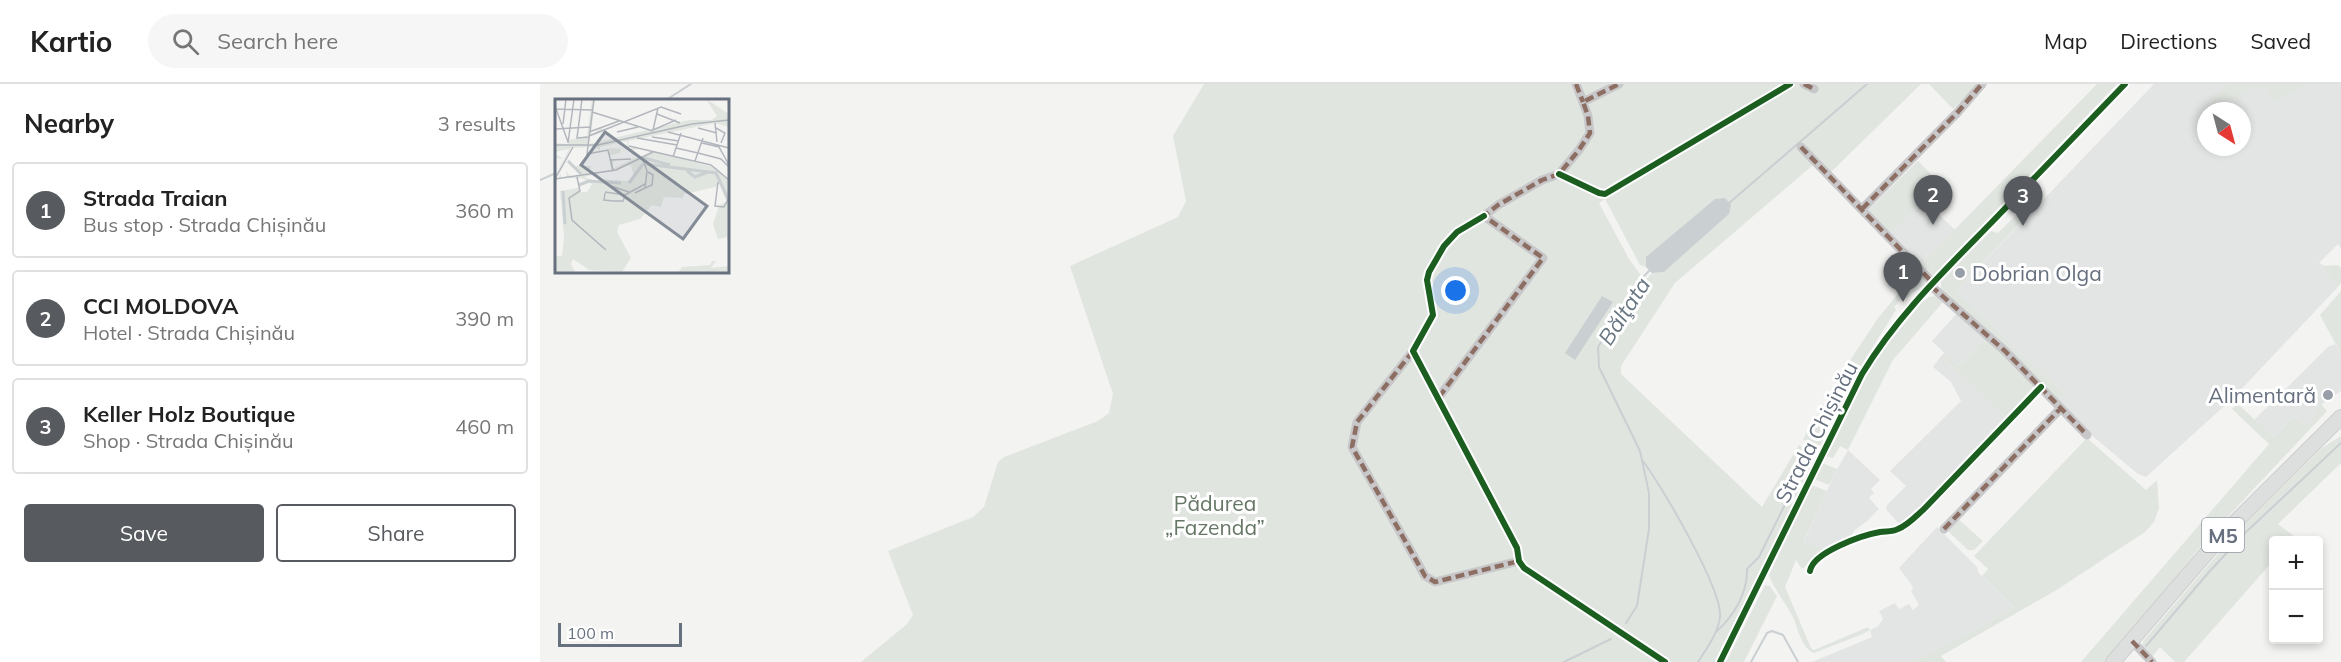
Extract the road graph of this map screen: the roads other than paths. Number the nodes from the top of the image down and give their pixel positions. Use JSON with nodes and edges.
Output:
{"nodes":[{"id":1,"x":1576,"y":84,"type":"edge"},
{"id":2,"x":1619,"y":84,"type":"edge"},
{"id":3,"x":1790,"y":84,"type":"edge"},
{"id":4,"x":1804,"y":84,"type":"edge"},
{"id":5,"x":1982,"y":84,"type":"edge"},
{"id":6,"x":2125,"y":84,"type":"edge"},
{"id":7,"x":1814,"y":89,"type":"dead end"},
{"id":8,"x":1583,"y":102,"type":"junction"},
{"id":9,"x":1801,"y":147,"type":"dead end"},
{"id":10,"x":1559,"y":174,"type":"junction"},
{"id":11,"x":1862,"y":209,"type":"junction"},
{"id":12,"x":1484,"y":216,"type":"junction"},
{"id":13,"x":1932,"y":284,"type":"junction"},
{"id":14,"x":1413,"y":351,"type":"junction"},
{"id":15,"x":2040,"y":387,"type":"junction"},
{"id":16,"x":1439,"y":397,"type":"junction"},
{"id":17,"x":2061,"y":408,"type":"junction"},
{"id":18,"x":2341,"y":417,"type":"edge"},
{"id":19,"x":2087,"y":435,"type":"dead end"},
{"id":20,"x":1944,"y":529,"type":"dead end"},
{"id":21,"x":1519,"y":561,"type":"junction"},
{"id":22,"x":1810,"y":571,"type":"dead end"},
{"id":23,"x":2132,"y":641,"type":"junction"},
{"id":24,"x":1665,"y":662,"type":"edge"},
{"id":25,"x":1720,"y":662,"type":"edge"},
{"id":26,"x":2114,"y":662,"type":"edge"},
{"id":27,"x":2152,"y":662,"type":"edge"}],
"edges":[{"from":1,"to":8,"type":"street"},
{"from":2,"to":8,"type":"street"},
{"from":3,"to":10,"type":"street"},
{"from":4,"to":7,"type":"street"},
{"from":5,"to":11,"type":"street"},
{"from":6,"to":13,"type":"street","name":"Strada Chișinău"},
{"from":8,"to":10,"type":"street"},
{"from":9,"to":11,"type":"street"},
{"from":10,"to":12,"type":"street"},
{"from":11,"to":13,"type":"street"},
{"from":12,"to":14,"type":"street"},
{"from":12,"to":16,"type":"street"},
{"from":13,"to":15,"type":"street"},
{"from":13,"to":25,"type":"street","name":"Strada Chișinău"},
{"from":14,"to":16,"type":"street"},
{"from":14,"to":21,"type":"street"},
{"from":15,"to":17,"type":"street"},
{"from":15,"to":22,"type":"street"},
{"from":16,"to":21,"type":"street"},
{"from":17,"to":19,"type":"street"},
{"from":17,"to":20,"type":"street"},
{"from":18,"to":23,"type":"highway","number":"M5"},
{"from":21,"to":24,"type":"street"},
{"from":23,"to":26,"type":"highway","number":"M5"},
{"from":23,"to":27,"type":"street"}]}
